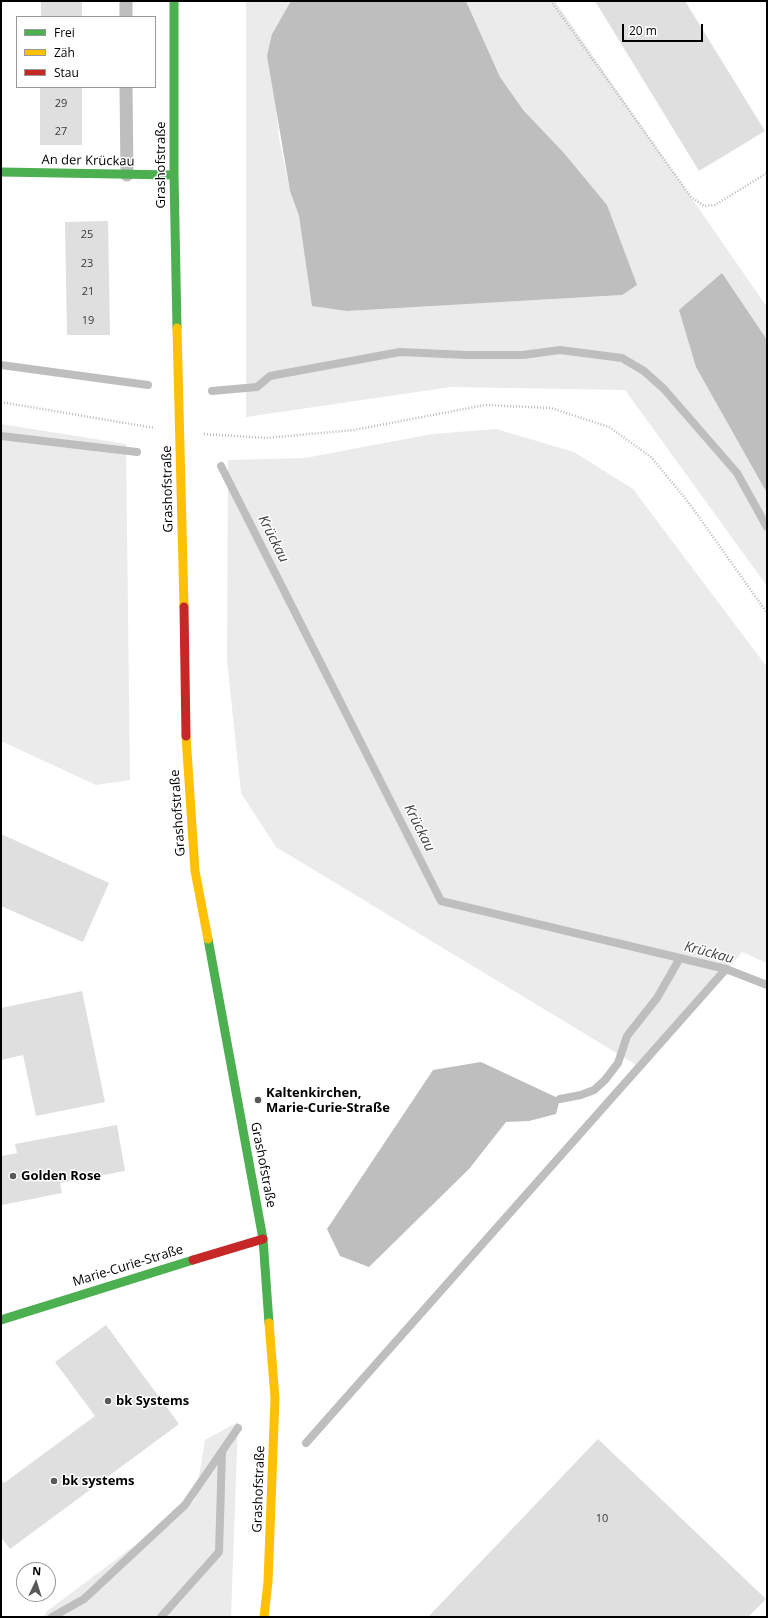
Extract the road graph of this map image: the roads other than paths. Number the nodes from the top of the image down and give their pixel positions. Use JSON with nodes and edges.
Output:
{"nodes":[{"id":1,"x":126,"y":1,"type":"edge"},
{"id":2,"x":174,"y":1,"type":"edge"},
{"id":3,"x":126,"y":16,"type":"edge"},
{"id":4,"x":126,"y":88,"type":"edge"},
{"id":5,"x":1,"y":172,"type":"edge"},
{"id":6,"x":127,"y":175,"type":"junction"},
{"id":7,"x":174,"y":175,"type":"junction"},
{"id":8,"x":262,"y":1239,"type":"junction"},
{"id":9,"x":1,"y":1320,"type":"edge"},
{"id":10,"x":264,"y":1617,"type":"edge"}],
"edges":[{"from":1,"to":3,"type":"lane"},
{"from":2,"to":7,"type":"street","name":"Grashofstraße"},
{"from":4,"to":6,"type":"lane"},
{"from":5,"to":6,"type":"street","name":"An der Krückau"},
{"from":6,"to":7,"type":"street","name":"An der Krückau"},
{"from":7,"to":8,"type":"street","name":"Grashofstraße"},
{"from":8,"to":9,"type":"street","name":"Marie-Curie-Straße"},
{"from":8,"to":10,"type":"street","name":"Grashofstraße"}]}
